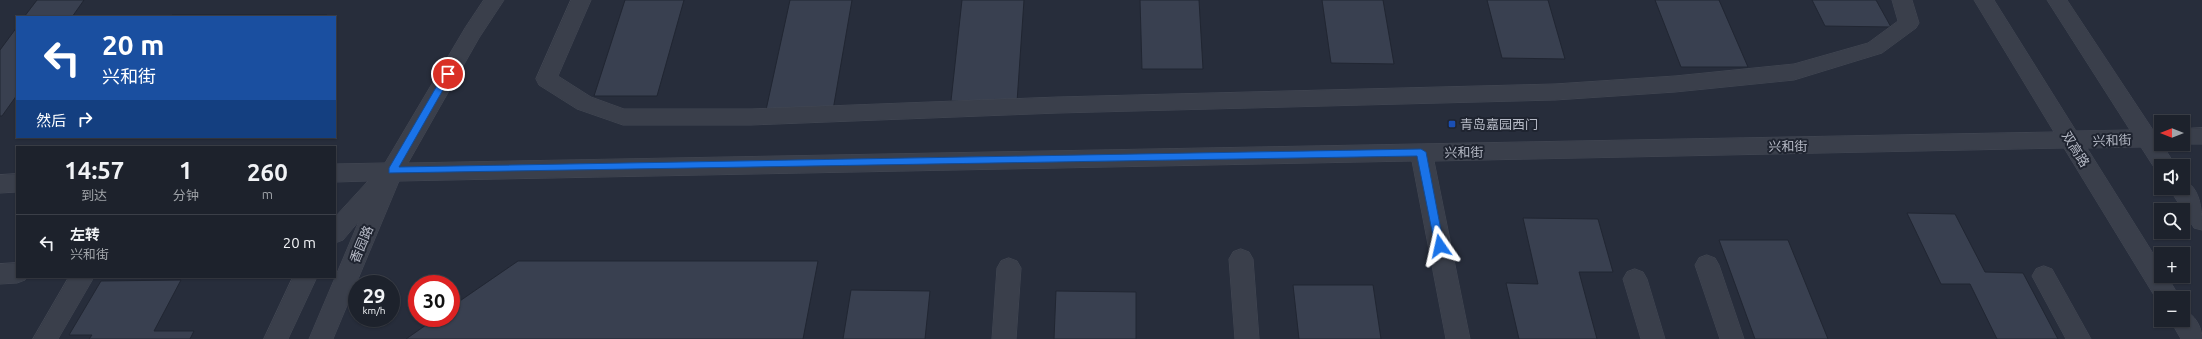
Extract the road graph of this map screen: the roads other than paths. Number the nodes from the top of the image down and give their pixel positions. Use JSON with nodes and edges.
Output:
{"nodes":[{"id":1,"x":494,"y":0,"type":"edge"},
{"id":2,"x":581,"y":0,"type":"edge"},
{"id":3,"x":1902,"y":0,"type":"edge"},
{"id":4,"x":1984,"y":0,"type":"edge"},
{"id":5,"x":2057,"y":0,"type":"edge"},
{"id":6,"x":2202,"y":136,"type":"edge"},
{"id":7,"x":2190,"y":137,"type":"edge"},
{"id":8,"x":2154,"y":138,"type":"edge"},
{"id":9,"x":2072,"y":141,"type":"junction"},
{"id":10,"x":1421,"y":152,"type":"junction"},
{"id":11,"x":392,"y":171,"type":"junction"},
{"id":12,"x":336,"y":172,"type":"edge"},
{"id":13,"x":0,"y":184,"type":"edge"},
{"id":14,"x":16,"y":184,"type":"edge"},
{"id":15,"x":2185,"y":195,"type":"edge"},
{"id":16,"x":2202,"y":221,"type":"edge"},
{"id":17,"x":336,"y":232,"type":"edge"},
{"id":18,"x":1241,"y":259,"type":"dead end"},
{"id":19,"x":1707,"y":265,"type":"dead end"},
{"id":20,"x":1009,"y":268,"type":"dead end"},
{"id":21,"x":16,"y":273,"type":"edge"},
{"id":22,"x":0,"y":274,"type":"edge"},
{"id":23,"x":2044,"y":276,"type":"dead end"},
{"id":24,"x":81,"y":278,"type":"edge"},
{"id":25,"x":305,"y":278,"type":"edge"},
{"id":26,"x":1634,"y":279,"type":"dead end"},
{"id":27,"x":2164,"y":291,"type":"edge"},
{"id":28,"x":2186,"y":327,"type":"edge"},
{"id":29,"x":45,"y":339,"type":"edge"},
{"id":30,"x":276,"y":339,"type":"edge"},
{"id":31,"x":320,"y":339,"type":"edge"},
{"id":32,"x":1004,"y":339,"type":"edge"},
{"id":33,"x":1247,"y":339,"type":"edge"},
{"id":34,"x":1458,"y":339,"type":"edge"},
{"id":35,"x":1653,"y":339,"type":"edge"},
{"id":36,"x":1732,"y":339,"type":"edge"},
{"id":37,"x":2079,"y":339,"type":"edge"},
{"id":38,"x":2194,"y":339,"type":"edge"}],
"edges":[{"from":1,"to":11,"type":"street","name":"香园路"},
{"from":2,"to":3,"type":"street"},
{"from":4,"to":9,"type":"street","name":"双高路"},
{"from":5,"to":8,"type":"street"},
{"from":6,"to":7,"type":"street"},
{"from":8,"to":9,"type":"street","name":"兴和街"},
{"from":9,"to":10,"type":"street","name":"兴和街"},
{"from":9,"to":27,"type":"street","name":"双高路"},
{"from":10,"to":11,"type":"street","name":"兴和街"},
{"from":10,"to":34,"type":"street"},
{"from":11,"to":12,"type":"street","name":"兴和街"},
{"from":11,"to":17,"type":"street","name":"香园路"},
{"from":11,"to":31,"type":"street","name":"香园路"},
{"from":13,"to":14,"type":"street"},
{"from":15,"to":16,"type":"street"},
{"from":18,"to":33,"type":"street"},
{"from":19,"to":36,"type":"street"},
{"from":20,"to":32,"type":"street"},
{"from":21,"to":22,"type":"street"},
{"from":23,"to":37,"type":"street"},
{"from":24,"to":29,"type":"street"},
{"from":25,"to":30,"type":"street"},
{"from":26,"to":35,"type":"street"},
{"from":28,"to":38,"type":"street"}]}
